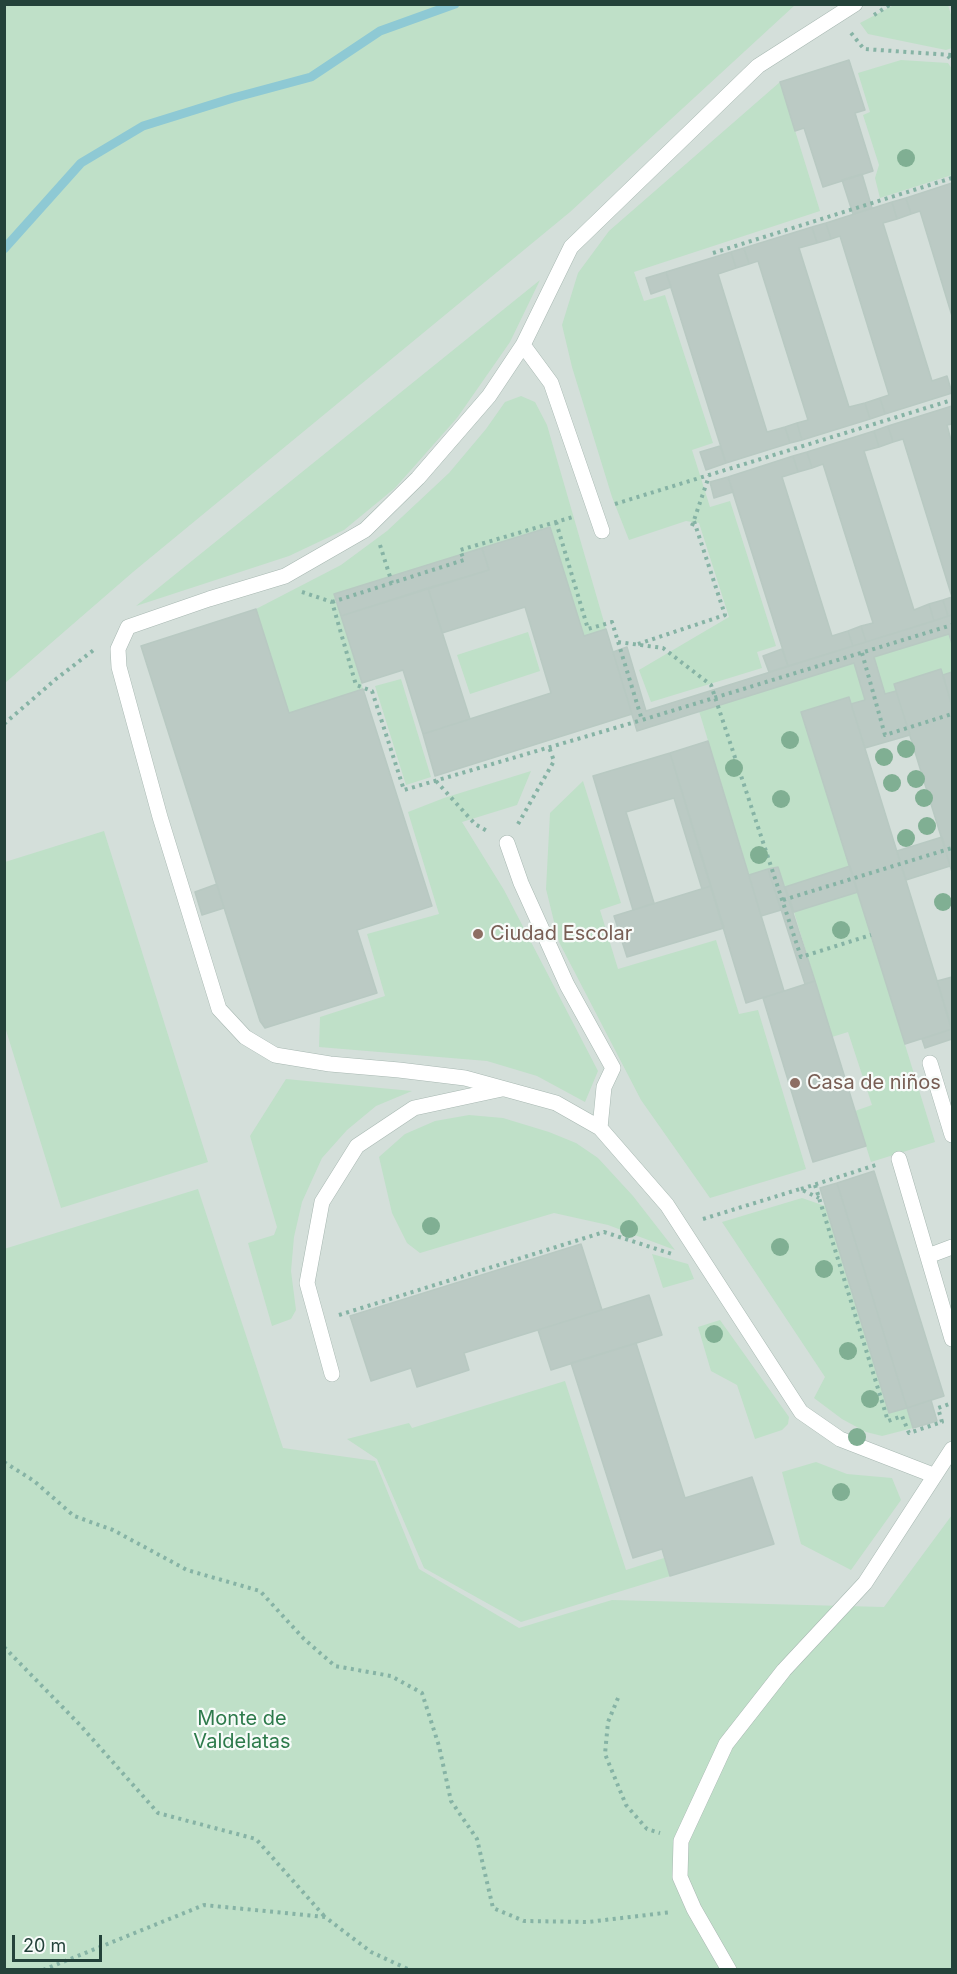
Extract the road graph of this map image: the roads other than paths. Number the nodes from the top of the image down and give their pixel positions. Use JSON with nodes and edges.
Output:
{"nodes":[{"id":1,"x":855,"y":4,"type":"edge"},
{"id":2,"x":523,"y":345,"type":"junction"},
{"id":3,"x":602,"y":531,"type":"dead end"},
{"id":4,"x":507,"y":843,"type":"road end"},
{"id":5,"x":930,"y":1063,"type":"dead end"},
{"id":6,"x":505,"y":1089,"type":"junction"},
{"id":7,"x":600,"y":1128,"type":"junction"},
{"id":8,"x":952,"y":1135,"type":"edge"},
{"id":9,"x":899,"y":1159,"type":"road end"},
{"id":10,"x":952,"y":1247,"type":"edge"},
{"id":11,"x":928,"y":1256,"type":"junction"},
{"id":12,"x":952,"y":1334,"type":"edge"},
{"id":13,"x":332,"y":1374,"type":"dead end"},
{"id":14,"x":952,"y":1449,"type":"edge"},
{"id":15,"x":933,"y":1475,"type":"junction"},
{"id":16,"x":729,"y":1970,"type":"edge"}],
"edges":[{"from":1,"to":2,"type":"lane"},
{"from":2,"to":3,"type":"lane"},
{"from":2,"to":6,"type":"lane"},
{"from":4,"to":7,"type":"lane"},
{"from":5,"to":8,"type":"lane"},
{"from":6,"to":7,"type":"lane"},
{"from":6,"to":13,"type":"lane"},
{"from":7,"to":15,"type":"lane"},
{"from":9,"to":11,"type":"lane"},
{"from":10,"to":11,"type":"lane"},
{"from":11,"to":12,"type":"lane"},
{"from":14,"to":15,"type":"lane"},
{"from":15,"to":16,"type":"lane"}]}
